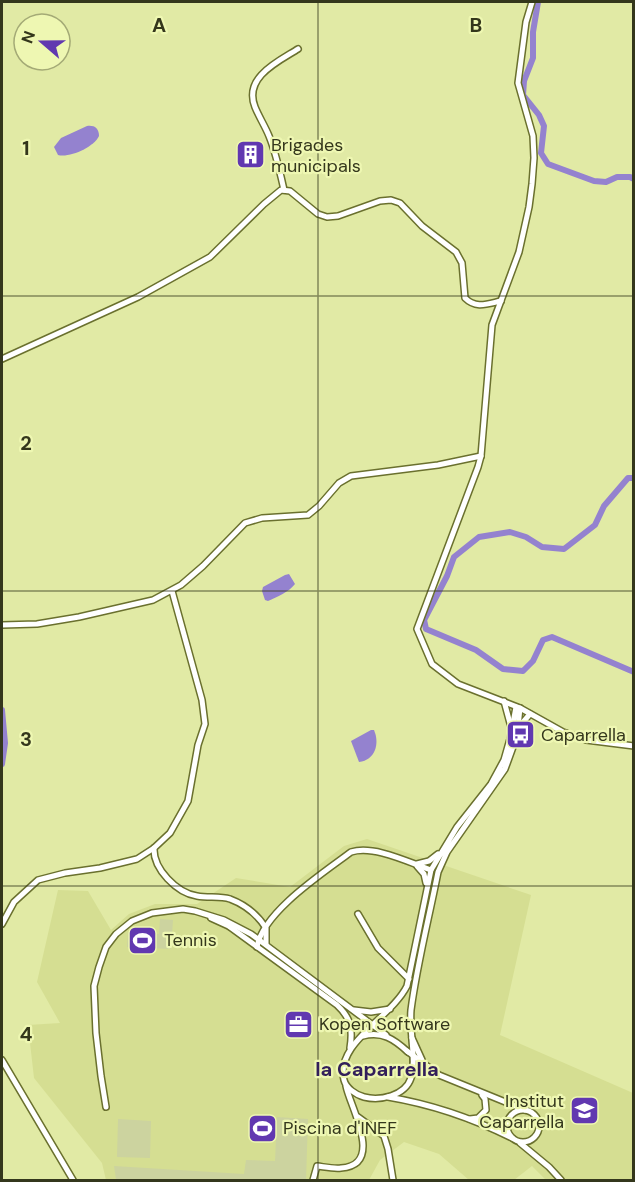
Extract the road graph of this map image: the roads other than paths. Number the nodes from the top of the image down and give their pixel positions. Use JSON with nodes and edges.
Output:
{"nodes":[{"id":1,"x":532,"y":2,"type":"edge"},
{"id":2,"x":298,"y":49,"type":"dead end"},
{"id":3,"x":284,"y":190,"type":"junction"},
{"id":4,"x":501,"y":301,"type":"junction"},
{"id":5,"x":2,"y":359,"type":"edge"},
{"id":6,"x":481,"y":456,"type":"junction"},
{"id":7,"x":172,"y":591,"type":"junction"},
{"id":8,"x":2,"y":625,"type":"edge"},
{"id":9,"x":504,"y":702,"type":"junction"},
{"id":10,"x":518,"y":708,"type":"junction"},
{"id":11,"x":530,"y":714,"type":"junction"},
{"id":12,"x":515,"y":728,"type":"junction"},
{"id":13,"x":633,"y":746,"type":"edge"},
{"id":14,"x":154,"y":848,"type":"junction"},
{"id":15,"x":441,"y":850,"type":"junction"},
{"id":16,"x":443,"y":860,"type":"junction"},
{"id":17,"x":416,"y":865,"type":"junction"},
{"id":18,"x":431,"y":870,"type":"junction"},
{"id":19,"x":427,"y":886,"type":"junction"},
{"id":20,"x":435,"y":888,"type":"junction"},
{"id":21,"x":358,"y":914,"type":"dead end"},
{"id":22,"x":211,"y":917,"type":"junction"},
{"id":23,"x":2,"y":924,"type":"edge"},
{"id":24,"x":230,"y":927,"type":"junction"},
{"id":25,"x":266,"y":928,"type":"junction"},
{"id":26,"x":251,"y":934,"type":"junction"},
{"id":27,"x":258,"y":939,"type":"junction"},
{"id":28,"x":266,"y":944,"type":"junction"},
{"id":29,"x":257,"y":947,"type":"junction"},
{"id":30,"x":409,"y":979,"type":"junction"},
{"id":31,"x":391,"y":1009,"type":"junction"},
{"id":32,"x":353,"y":1010,"type":"junction"},
{"id":33,"x":374,"y":1026,"type":"junction"},
{"id":34,"x":386,"y":1035,"type":"junction"},
{"id":35,"x":362,"y":1036,"type":"junction"},
{"id":36,"x":410,"y":1036,"type":"junction"},
{"id":37,"x":350,"y":1048,"type":"junction"},
{"id":38,"x":410,"y":1055,"type":"junction"},
{"id":39,"x":2,"y":1060,"type":"edge"},
{"id":40,"x":423,"y":1061,"type":"junction"},
{"id":41,"x":345,"y":1084,"type":"junction"},
{"id":42,"x":480,"y":1093,"type":"junction"},
{"id":43,"x":363,"y":1097,"type":"junction"},
{"id":44,"x":386,"y":1097,"type":"junction"},
{"id":45,"x":351,"y":1102,"type":"junction"},
{"id":46,"x":106,"y":1107,"type":"dead end"},
{"id":47,"x":525,"y":1110,"type":"junction"},
{"id":48,"x":356,"y":1116,"type":"junction"},
{"id":49,"x":468,"y":1119,"type":"junction"},
{"id":50,"x":512,"y":1138,"type":"junction"},
{"id":51,"x":519,"y":1142,"type":"junction"},
{"id":52,"x":74,"y":1180,"type":"edge"},
{"id":53,"x":313,"y":1180,"type":"edge"},
{"id":54,"x":393,"y":1180,"type":"edge"},
{"id":55,"x":561,"y":1180,"type":"edge"}],
"edges":[{"from":1,"to":4,"type":"street"},
{"from":2,"to":3,"type":"street"},
{"from":3,"to":4,"type":"street"},
{"from":3,"to":5,"type":"street"},
{"from":4,"to":6,"type":"street"},
{"from":6,"to":7,"type":"street"},
{"from":6,"to":9,"type":"street"},
{"from":7,"to":8,"type":"street"},
{"from":7,"to":14,"type":"street"},
{"from":9,"to":10,"type":"street"},
{"from":9,"to":12,"type":"street"},
{"from":10,"to":11,"type":"street"},
{"from":10,"to":12,"type":"street"},
{"from":11,"to":12,"type":"street"},
{"from":11,"to":13,"type":"street"},
{"from":12,"to":15,"type":"street"},
{"from":12,"to":16,"type":"street"},
{"from":14,"to":23,"type":"street"},
{"from":14,"to":25,"type":"street"},
{"from":15,"to":17,"type":"street"},
{"from":15,"to":18,"type":"street"},
{"from":16,"to":18,"type":"street"},
{"from":16,"to":20,"type":"street"},
{"from":17,"to":18,"type":"street"},
{"from":17,"to":19,"type":"street"},
{"from":17,"to":25,"type":"street"},
{"from":18,"to":19,"type":"street"},
{"from":18,"to":20,"type":"street"},
{"from":19,"to":30,"type":"street"},
{"from":20,"to":36,"type":"street"},
{"from":21,"to":30,"type":"street"},
{"from":22,"to":24,"type":"street"},
{"from":22,"to":26,"type":"street"},
{"from":22,"to":46,"type":"street"},
{"from":24,"to":27,"type":"street"},
{"from":24,"to":29,"type":"street"},
{"from":25,"to":26,"type":"street"},
{"from":25,"to":27,"type":"street"},
{"from":25,"to":28,"type":"street"},
{"from":26,"to":27,"type":"street"},
{"from":27,"to":28,"type":"street"},
{"from":27,"to":29,"type":"street"},
{"from":28,"to":32,"type":"street"},
{"from":29,"to":37,"type":"street"},
{"from":30,"to":31,"type":"street"},
{"from":31,"to":32,"type":"street"},
{"from":31,"to":33,"type":"street"},
{"from":32,"to":33,"type":"street"},
{"from":33,"to":34,"type":"street"},
{"from":33,"to":35,"type":"street"},
{"from":34,"to":35,"type":"street"},
{"from":34,"to":38,"type":"street"},
{"from":35,"to":37,"type":"street"},
{"from":36,"to":38,"type":"street"},
{"from":36,"to":40,"type":"street"},
{"from":37,"to":41,"type":"street"},
{"from":38,"to":40,"type":"street"},
{"from":38,"to":44,"type":"street"},
{"from":39,"to":52,"type":"street"},
{"from":40,"to":42,"type":"street"},
{"from":41,"to":43,"type":"street"},
{"from":41,"to":45,"type":"street"},
{"from":42,"to":47,"type":"street"},
{"from":42,"to":49,"type":"street"},
{"from":43,"to":44,"type":"street"},
{"from":43,"to":45,"type":"street"},
{"from":44,"to":49,"type":"street"},
{"from":45,"to":48,"type":"street"},
{"from":47,"to":50,"type":"street"},
{"from":47,"to":51,"type":"street"},
{"from":48,"to":53,"type":"street"},
{"from":48,"to":54,"type":"street"},
{"from":49,"to":50,"type":"street"},
{"from":50,"to":51,"type":"street"},
{"from":51,"to":55,"type":"street"}]}
